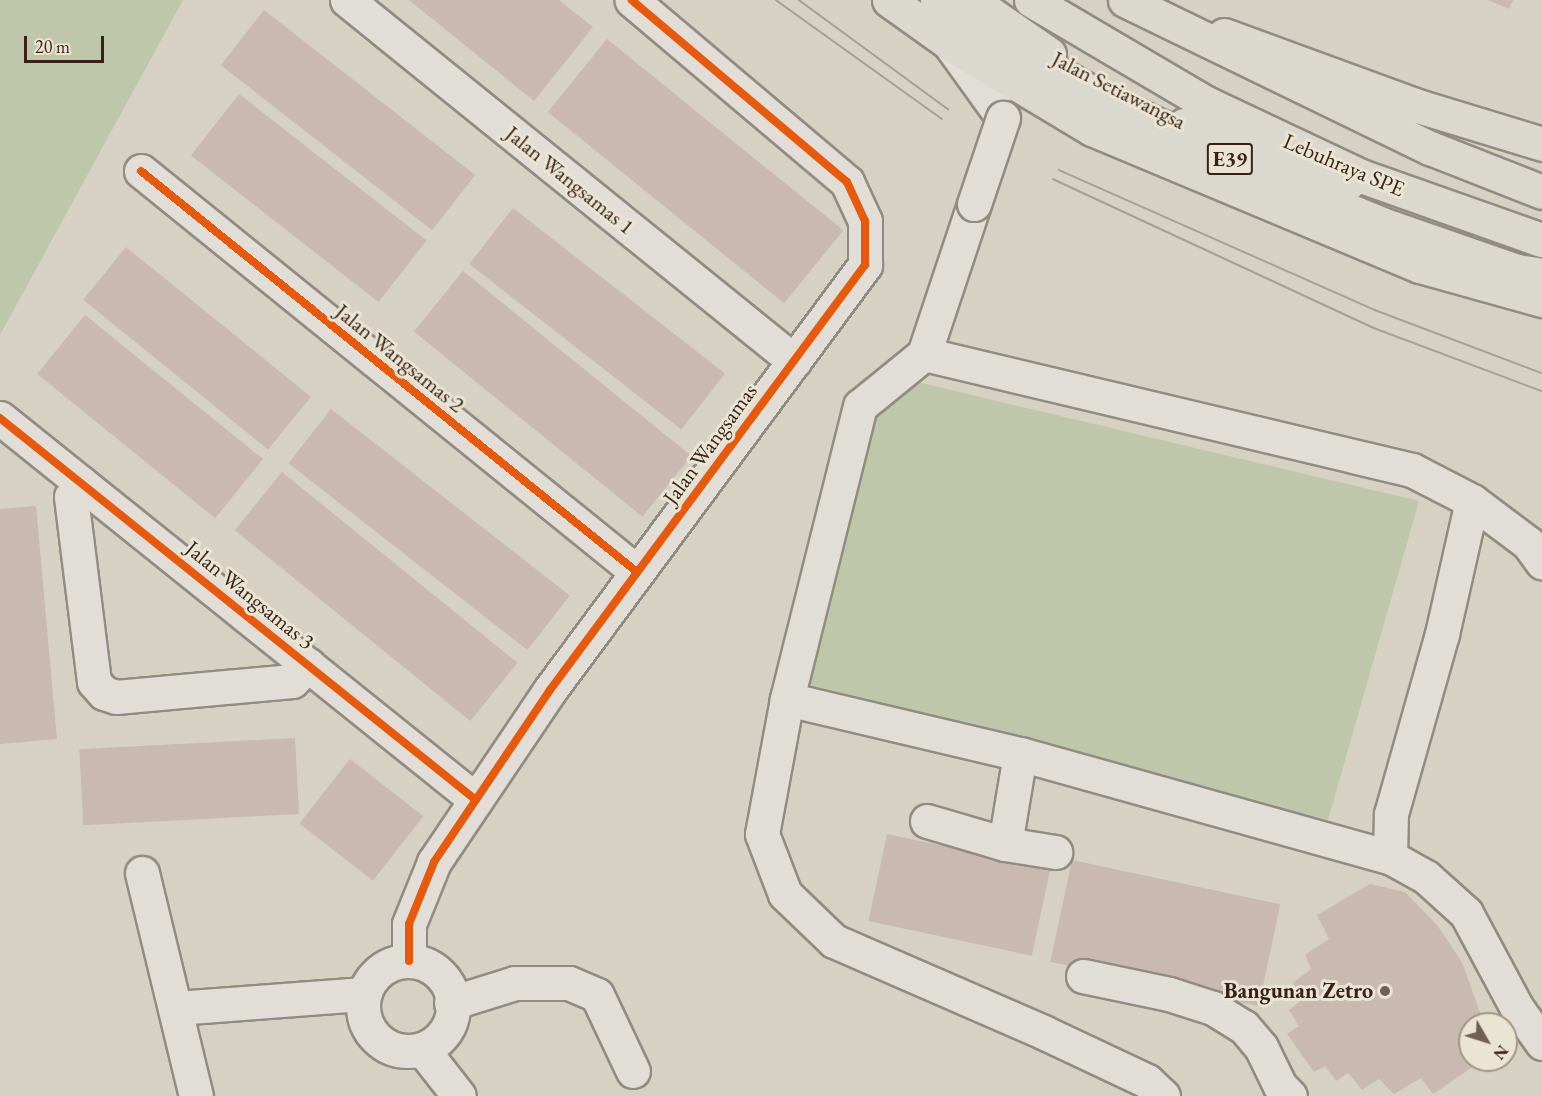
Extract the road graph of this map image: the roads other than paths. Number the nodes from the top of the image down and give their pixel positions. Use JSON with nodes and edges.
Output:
{"nodes":[{"id":1,"x":347,"y":0,"type":"edge"},
{"id":2,"x":632,"y":0,"type":"edge"},
{"id":3,"x":889,"y":0,"type":"edge"},
{"id":4,"x":937,"y":0,"type":"edge"},
{"id":5,"x":971,"y":0,"type":"edge"},
{"id":6,"x":1031,"y":0,"type":"edge"},
{"id":7,"x":1125,"y":0,"type":"edge"},
{"id":8,"x":1149,"y":0,"type":"edge"},
{"id":9,"x":1208,"y":29,"type":"junction"},
{"id":10,"x":949,"y":43,"type":"junction"},
{"id":11,"x":1542,"y":144,"type":"edge"},
{"id":12,"x":1477,"y":156,"type":"dead end"},
{"id":13,"x":141,"y":171,"type":"dead end"},
{"id":14,"x":1542,"y":192,"type":"edge"},
{"id":15,"x":1448,"y":219,"type":"dead end"},
{"id":16,"x":1542,"y":240,"type":"edge"},
{"id":17,"x":1542,"y":275,"type":"edge"},
{"id":18,"x":1542,"y":300,"type":"edge"},
{"id":19,"x":924,"y":354,"type":"junction"},
{"id":20,"x":794,"y":360,"type":"junction"},
{"id":21,"x":0,"y":418,"type":"edge"},
{"id":22,"x":81,"y":483,"type":"junction"},
{"id":23,"x":1472,"y":501,"type":"junction"},
{"id":24,"x":1542,"y":562,"type":"edge"},
{"id":25,"x":637,"y":572,"type":"junction"},
{"id":26,"x":308,"y":665,"type":"junction"},
{"id":27,"x":787,"y":699,"type":"junction"},
{"id":28,"x":1020,"y":754,"type":"junction"},
{"id":29,"x":476,"y":800,"type":"junction"},
{"id":30,"x":927,"y":821,"type":"dead end"},
{"id":31,"x":1005,"y":844,"type":"junction"},
{"id":32,"x":1055,"y":852,"type":"dead end"},
{"id":33,"x":1390,"y":857,"type":"junction"},
{"id":34,"x":142,"y":873,"type":"dead end"},
{"id":35,"x":409,"y":961,"type":"junction"},
{"id":36,"x":1083,"y":976,"type":"dead end"},
{"id":37,"x":364,"y":994,"type":"junction"},
{"id":38,"x":451,"y":1003,"type":"junction"},
{"id":39,"x":176,"y":1008,"type":"junction"},
{"id":40,"x":1542,"y":1043,"type":"edge"},
{"id":41,"x":423,"y":1050,"type":"junction"},
{"id":42,"x":633,"y":1071,"type":"dead end"},
{"id":43,"x":196,"y":1096,"type":"edge"},
{"id":44,"x":459,"y":1096,"type":"edge"},
{"id":45,"x":1163,"y":1096,"type":"edge"},
{"id":46,"x":1290,"y":1096,"type":"edge"}],
"edges":[{"from":1,"to":20,"type":"street","name":"Jalan Wangsamas 1"},
{"from":2,"to":20,"type":"street","name":"Jalan Wangsamas"},
{"from":3,"to":10,"type":"main road"},
{"from":4,"to":17,"type":"main road","number":"E39"},
{"from":5,"to":15,"type":"main road","name":"Jalan Setiawangsa"},
{"from":6,"to":16,"type":"main road","name":"Lebuhraya SPE","number":"E39"},
{"from":7,"to":14,"type":"main road"},
{"from":8,"to":9,"type":"main road"},
{"from":9,"to":11,"type":"main road"},
{"from":9,"to":12,"type":"main road"},
{"from":10,"to":18,"type":"main road"},
{"from":10,"to":19,"type":"street","bridge":true},
{"from":13,"to":25,"type":"street","name":"Jalan Wangsamas 2"},
{"from":19,"to":23,"type":"street"},
{"from":19,"to":27,"type":"street"},
{"from":20,"to":25,"type":"street","name":"Jalan Wangsamas"},
{"from":21,"to":22,"type":"street","name":"Jalan Wangsamas 3"},
{"from":22,"to":26,"type":"street","name":"Jalan Wangsamas 3"},
{"from":22,"to":26,"type":"street","name":"Jalan Wangsamas 3"},
{"from":23,"to":24,"type":"street"},
{"from":23,"to":33,"type":"street"},
{"from":25,"to":29,"type":"street","name":"Jalan Wangsamas"},
{"from":26,"to":29,"type":"street","name":"Jalan Wangsamas 3"},
{"from":27,"to":28,"type":"street"},
{"from":27,"to":45,"type":"street"},
{"from":28,"to":31,"type":"street"},
{"from":28,"to":33,"type":"street"},
{"from":29,"to":35,"type":"street","name":"Jalan Wangsamas"},
{"from":30,"to":31,"type":"street"},
{"from":31,"to":32,"type":"street"},
{"from":33,"to":40,"type":"street"},
{"from":34,"to":39,"type":"street"},
{"from":35,"to":37,"type":"street"},
{"from":35,"to":38,"type":"street"},
{"from":36,"to":46,"type":"street"},
{"from":37,"to":39,"type":"street"},
{"from":37,"to":41,"type":"street"},
{"from":38,"to":41,"type":"street"},
{"from":38,"to":42,"type":"street"},
{"from":39,"to":43,"type":"street"},
{"from":41,"to":44,"type":"street"}]}
